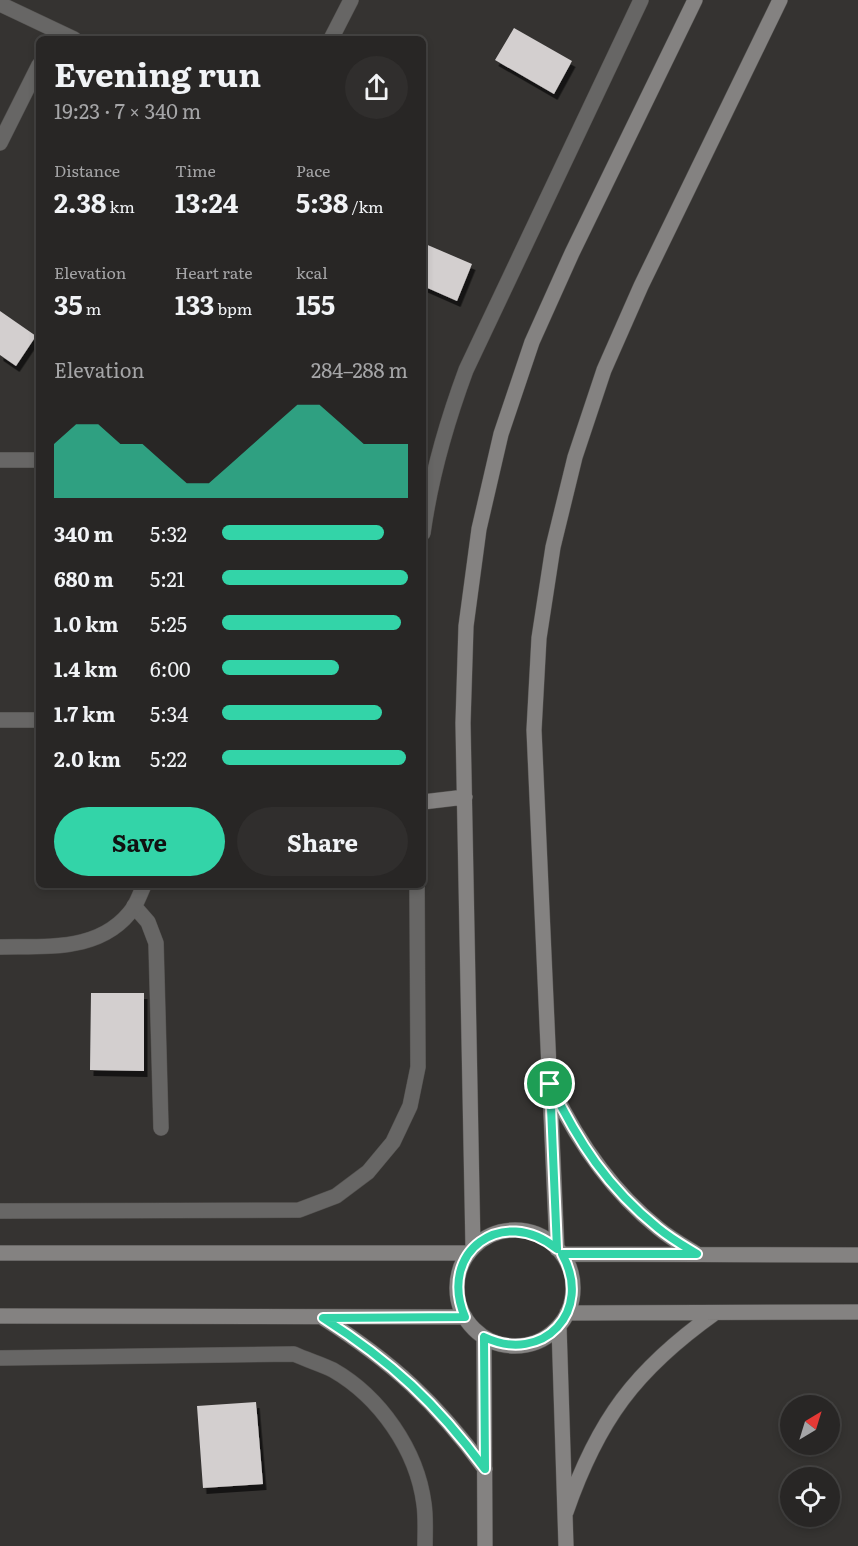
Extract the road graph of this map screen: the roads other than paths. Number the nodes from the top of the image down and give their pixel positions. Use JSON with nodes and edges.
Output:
{"nodes":[{"id":1,"x":351,"y":0,"type":"edge"},
{"id":2,"x":641,"y":0,"type":"edge"},
{"id":3,"x":695,"y":0,"type":"edge"},
{"id":4,"x":780,"y":0,"type":"edge"},
{"id":5,"x":0,"y":4,"type":"edge"},
{"id":6,"x":54,"y":35,"type":"edge"},
{"id":7,"x":333,"y":36,"type":"edge"},
{"id":8,"x":36,"y":71,"type":"edge"},
{"id":9,"x":0,"y":143,"type":"edge"},
{"id":10,"x":0,"y":460,"type":"edge"},
{"id":11,"x":36,"y":460,"type":"edge"},
{"id":12,"x":426,"y":513,"type":"edge"},
{"id":13,"x":0,"y":720,"type":"edge"},
{"id":14,"x":36,"y":720,"type":"edge"},
{"id":15,"x":465,"y":797,"type":"junction"},
{"id":16,"x":426,"y":802,"type":"edge"},
{"id":17,"x":143,"y":888,"type":"edge"},
{"id":18,"x":417,"y":888,"type":"edge"},
{"id":19,"x":134,"y":906,"type":"junction"},
{"id":20,"x":0,"y":947,"type":"edge"},
{"id":21,"x":550,"y":1084,"type":"junction"},
{"id":22,"x":161,"y":1128,"type":"dead end"},
{"id":23,"x":0,"y":1210,"type":"edge"},
{"id":24,"x":471,"y":1250,"type":"junction"},
{"id":25,"x":559,"y":1251,"type":"junction"},
{"id":26,"x":0,"y":1253,"type":"edge"},
{"id":27,"x":697,"y":1254,"type":"junction"},
{"id":28,"x":858,"y":1255,"type":"edge"},
{"id":29,"x":858,"y":1312,"type":"edge"},
{"id":30,"x":715,"y":1313,"type":"junction"},
{"id":31,"x":0,"y":1316,"type":"edge"},
{"id":32,"x":465,"y":1317,"type":"junction"},
{"id":33,"x":323,"y":1318,"type":"junction"},
{"id":34,"x":563,"y":1319,"type":"junction"},
{"id":35,"x":484,"y":1337,"type":"junction"},
{"id":36,"x":0,"y":1358,"type":"edge"},
{"id":37,"x":485,"y":1469,"type":"junction"},
{"id":38,"x":566,"y":1512,"type":"junction"},
{"id":39,"x":425,"y":1546,"type":"edge"},
{"id":40,"x":485,"y":1546,"type":"edge"},
{"id":41,"x":566,"y":1546,"type":"edge"}],
"edges":[{"from":1,"to":7,"type":"street"},
{"from":2,"to":12,"type":"street"},
{"from":3,"to":15,"type":"street"},
{"from":4,"to":21,"type":"street"},
{"from":5,"to":6,"type":"street"},
{"from":8,"to":9,"type":"street"},
{"from":10,"to":11,"type":"street"},
{"from":13,"to":14,"type":"street"},
{"from":15,"to":16,"type":"street"},
{"from":15,"to":24,"type":"street"},
{"from":17,"to":19,"type":"street"},
{"from":18,"to":23,"type":"street"},
{"from":19,"to":20,"type":"street"},
{"from":19,"to":22,"type":"street"},
{"from":21,"to":25,"type":"street"},
{"from":21,"to":27,"type":"street"},
{"from":24,"to":25,"type":"street"},
{"from":24,"to":26,"type":"street"},
{"from":24,"to":32,"type":"street"},
{"from":25,"to":27,"type":"street"},
{"from":25,"to":34,"type":"street"},
{"from":27,"to":28,"type":"street"},
{"from":29,"to":30,"type":"street"},
{"from":30,"to":34,"type":"street"},
{"from":30,"to":38,"type":"street"},
{"from":31,"to":33,"type":"street"},
{"from":32,"to":33,"type":"street"},
{"from":32,"to":35,"type":"street"},
{"from":33,"to":37,"type":"street"},
{"from":34,"to":35,"type":"street"},
{"from":34,"to":38,"type":"street"},
{"from":35,"to":37,"type":"street"},
{"from":36,"to":39,"type":"street"},
{"from":37,"to":40,"type":"street"},
{"from":38,"to":41,"type":"street"}]}
